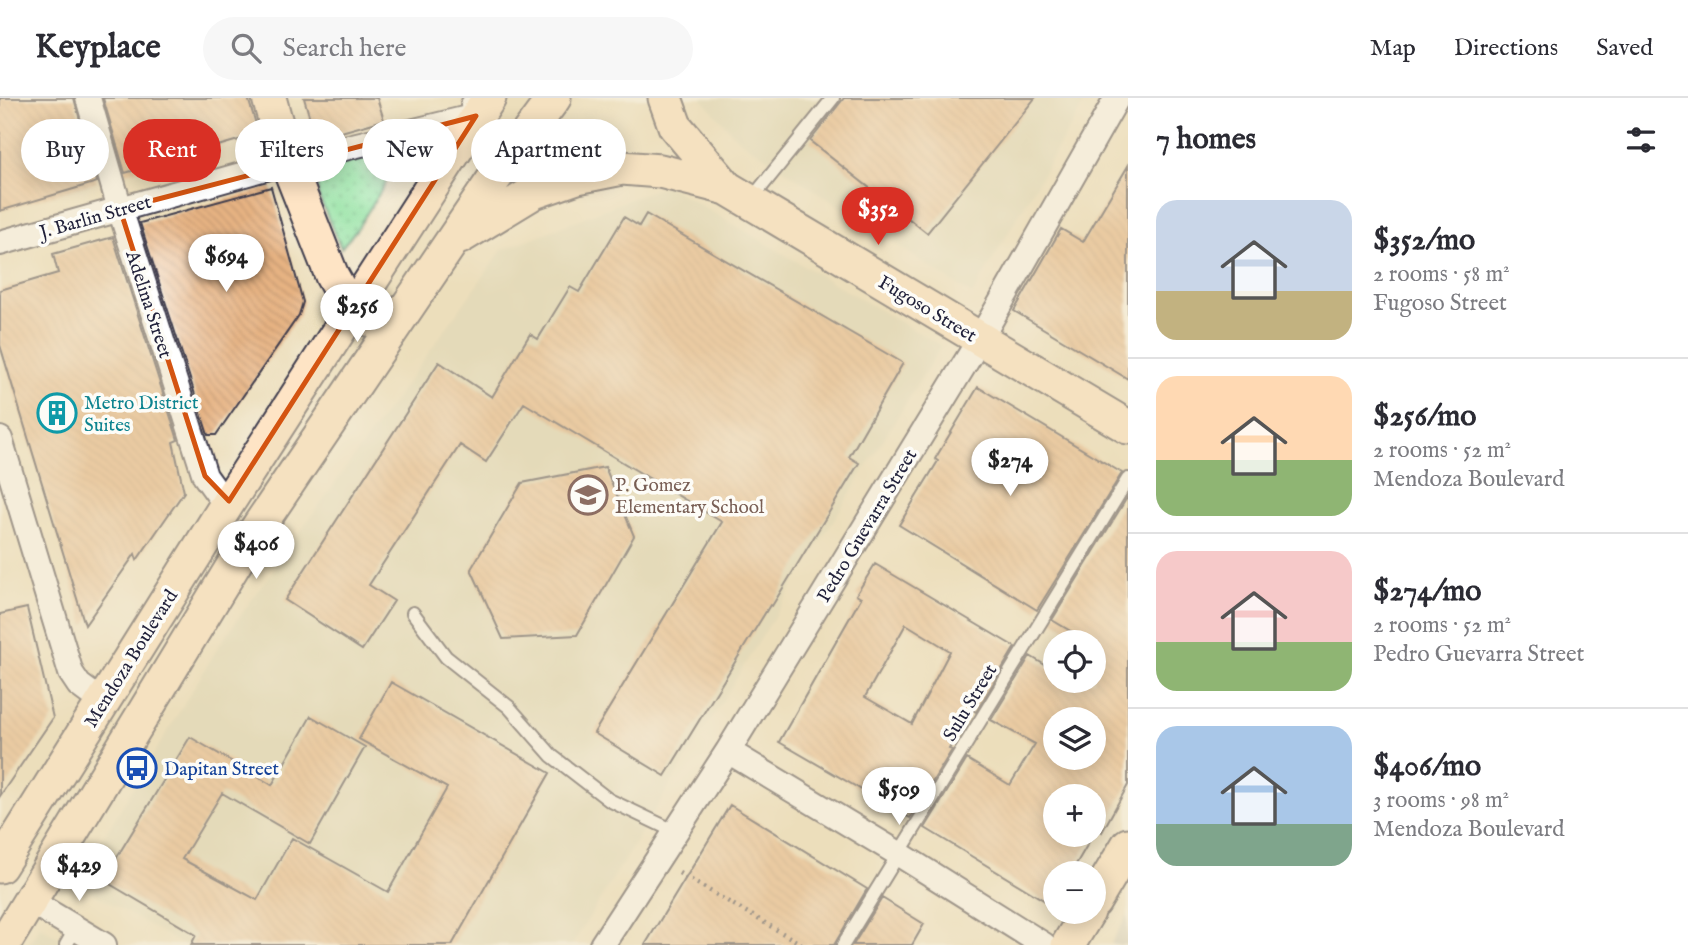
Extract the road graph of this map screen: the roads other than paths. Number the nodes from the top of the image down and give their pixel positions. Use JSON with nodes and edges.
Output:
{"nodes":[{"id":1,"x":88,"y":98,"type":"edge"},
{"id":2,"x":269,"y":98,"type":"edge"},
{"id":3,"x":554,"y":98,"type":"edge"},
{"id":4,"x":665,"y":98,"type":"edge"},
{"id":5,"x":833,"y":98,"type":"edge"},
{"id":6,"x":1117,"y":98,"type":"edge"},
{"id":7,"x":478,"y":104,"type":"edge"},
{"id":8,"x":275,"y":119,"type":"edge"},
{"id":9,"x":348,"y":143,"type":"edge"},
{"id":10,"x":235,"y":177,"type":"edge"},
{"id":11,"x":295,"y":182,"type":"edge"},
{"id":12,"x":738,"y":195,"type":"junction"},
{"id":13,"x":120,"y":209,"type":"junction"},
{"id":14,"x":452,"y":242,"type":"junction"},
{"id":15,"x":0,"y":243,"type":"edge"},
{"id":16,"x":351,"y":310,"type":"junction"},
{"id":17,"x":390,"y":332,"type":"junction"},
{"id":18,"x":980,"y":339,"type":"junction"},
{"id":19,"x":1128,"y":427,"type":"edge"},
{"id":20,"x":0,"y":439,"type":"edge"},
{"id":21,"x":1128,"y":478,"type":"edge"},
{"id":22,"x":229,"y":501,"type":"junction"},
{"id":23,"x":413,"y":613,"type":"dead end"},
{"id":24,"x":102,"y":702,"type":"junction"},
{"id":25,"x":728,"y":751,"type":"junction"},
{"id":26,"x":676,"y":832,"type":"junction"},
{"id":27,"x":1128,"y":845,"type":"edge"},
{"id":28,"x":899,"y":854,"type":"junction"},
{"id":29,"x":0,"y":866,"type":"edge"},
{"id":30,"x":1106,"y":882,"type":"edge"},
{"id":31,"x":30,"y":901,"type":"junction"},
{"id":32,"x":1081,"y":924,"type":"edge"},
{"id":33,"x":71,"y":937,"type":"edge"},
{"id":34,"x":3,"y":945,"type":"edge"},
{"id":35,"x":104,"y":945,"type":"edge"},
{"id":36,"x":602,"y":945,"type":"edge"},
{"id":37,"x":843,"y":945,"type":"edge"},
{"id":38,"x":1044,"y":945,"type":"edge"},
{"id":39,"x":1068,"y":945,"type":"edge"}],
"edges":[{"from":1,"to":13,"type":"street","name":"Adelina Street"},
{"from":2,"to":8,"type":"main road"},
{"from":3,"to":14,"type":"main road","name":"Mendoza Boulevard"},
{"from":4,"to":12,"type":"main road"},
{"from":5,"to":12,"type":"lane"},
{"from":6,"to":18,"type":"street","name":"Pedro Guevarra Street"},
{"from":7,"to":9,"type":"street","name":"J. Barlin Street"},
{"from":7,"to":16,"type":"main road","name":"Mendoza Boulevard"},
{"from":10,"to":13,"type":"street","name":"J. Barlin Street"},
{"from":11,"to":16,"type":"main road"},
{"from":12,"to":14,"type":"main road"},
{"from":12,"to":18,"type":"main road","name":"Fugoso Street"},
{"from":13,"to":15,"type":"street","name":"J. Barlin Street"},
{"from":13,"to":22,"type":"street","name":"Adelina Street"},
{"from":14,"to":17,"type":"main road","name":"Mendoza Boulevard"},
{"from":16,"to":17,"type":"main road"},
{"from":16,"to":22,"type":"main road","name":"Mendoza Boulevard"},
{"from":17,"to":31,"type":"main road","name":"Mendoza Boulevard"},
{"from":18,"to":19,"type":"main road","name":"Fugoso Street"},
{"from":18,"to":25,"type":"street","name":"Pedro Guevarra Street"},
{"from":20,"to":24,"type":"street"},
{"from":21,"to":28,"type":"lane","name":"Sulu Street"},
{"from":22,"to":24,"type":"main road","name":"Mendoza Boulevard"},
{"from":23,"to":26,"type":"lane"},
{"from":24,"to":29,"type":"main road","name":"Mendoza Boulevard"},
{"from":25,"to":26,"type":"street","name":"Pedro Guevarra Street"},
{"from":25,"to":28,"type":"street"},
{"from":26,"to":36,"type":"street","name":"Pedro Guevarra Street"},
{"from":27,"to":30,"type":"main road"},
{"from":28,"to":37,"type":"lane","name":"Sulu Street"},
{"from":28,"to":38,"type":"street"},
{"from":31,"to":33,"type":"street"},
{"from":31,"to":34,"type":"main road","name":"Mendoza Boulevard"},
{"from":32,"to":39,"type":"main road"},
{"from":33,"to":35,"type":"street"}]}
